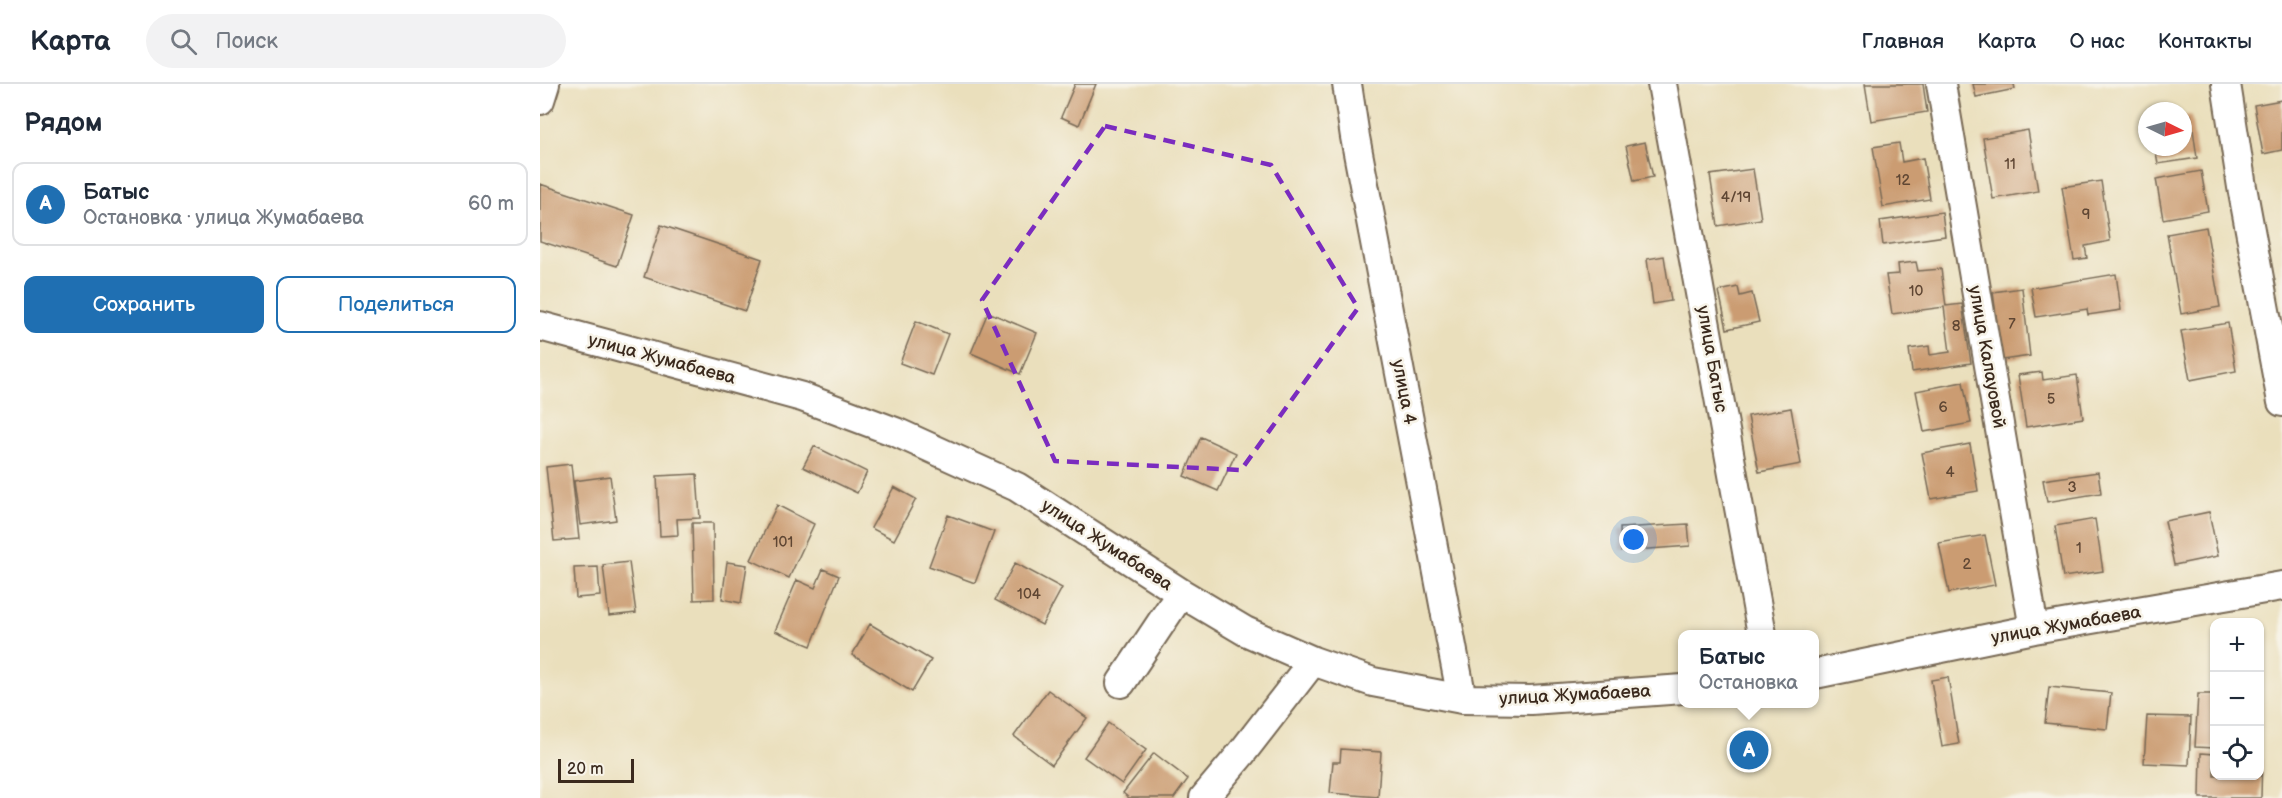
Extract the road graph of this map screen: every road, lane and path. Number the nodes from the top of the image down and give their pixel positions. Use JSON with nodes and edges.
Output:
{"nodes":[{"id":1,"x":545,"y":84,"type":"edge"},
{"id":2,"x":1347,"y":84,"type":"edge"},
{"id":3,"x":1662,"y":84,"type":"edge"},
{"id":4,"x":1941,"y":84,"type":"edge"},
{"id":5,"x":2226,"y":84,"type":"edge"},
{"id":6,"x":540,"y":100,"type":"edge"},
{"id":7,"x":540,"y":326,"type":"edge"},
{"id":8,"x":2282,"y":402,"type":"edge"},
{"id":9,"x":2282,"y":586,"type":"edge"},
{"id":10,"x":1181,"y":593,"type":"junction"},
{"id":11,"x":2034,"y":629,"type":"junction"},
{"id":12,"x":1761,"y":630,"type":"edge"},
{"id":13,"x":1313,"y":661,"type":"junction"},
{"id":14,"x":1819,"y":673,"type":"edge"},
{"id":15,"x":1121,"y":683,"type":"dead end"},
{"id":16,"x":1678,"y":689,"type":"edge"},
{"id":17,"x":1462,"y":699,"type":"junction"},
{"id":18,"x":1204,"y":798,"type":"edge"}],
"edges":[{"from":1,"to":6,"type":"street"},
{"from":2,"to":17,"type":"street","name":"улица 4"},
{"from":3,"to":12,"type":"street","name":"улица Батыс"},
{"from":4,"to":11,"type":"street","name":"улица Калауовой"},
{"from":5,"to":8,"type":"street"},
{"from":7,"to":10,"type":"street","name":"улица Жумабаева"},
{"from":9,"to":11,"type":"street","name":"улица Жумабаева"},
{"from":10,"to":13,"type":"street","name":"улица Жумабаева"},
{"from":10,"to":15,"type":"street"},
{"from":11,"to":14,"type":"street","name":"улица Жумабаева"},
{"from":13,"to":17,"type":"street","name":"улица Жумабаева"},
{"from":13,"to":18,"type":"street"},
{"from":16,"to":17,"type":"street","name":"улица Жумабаева"}]}
